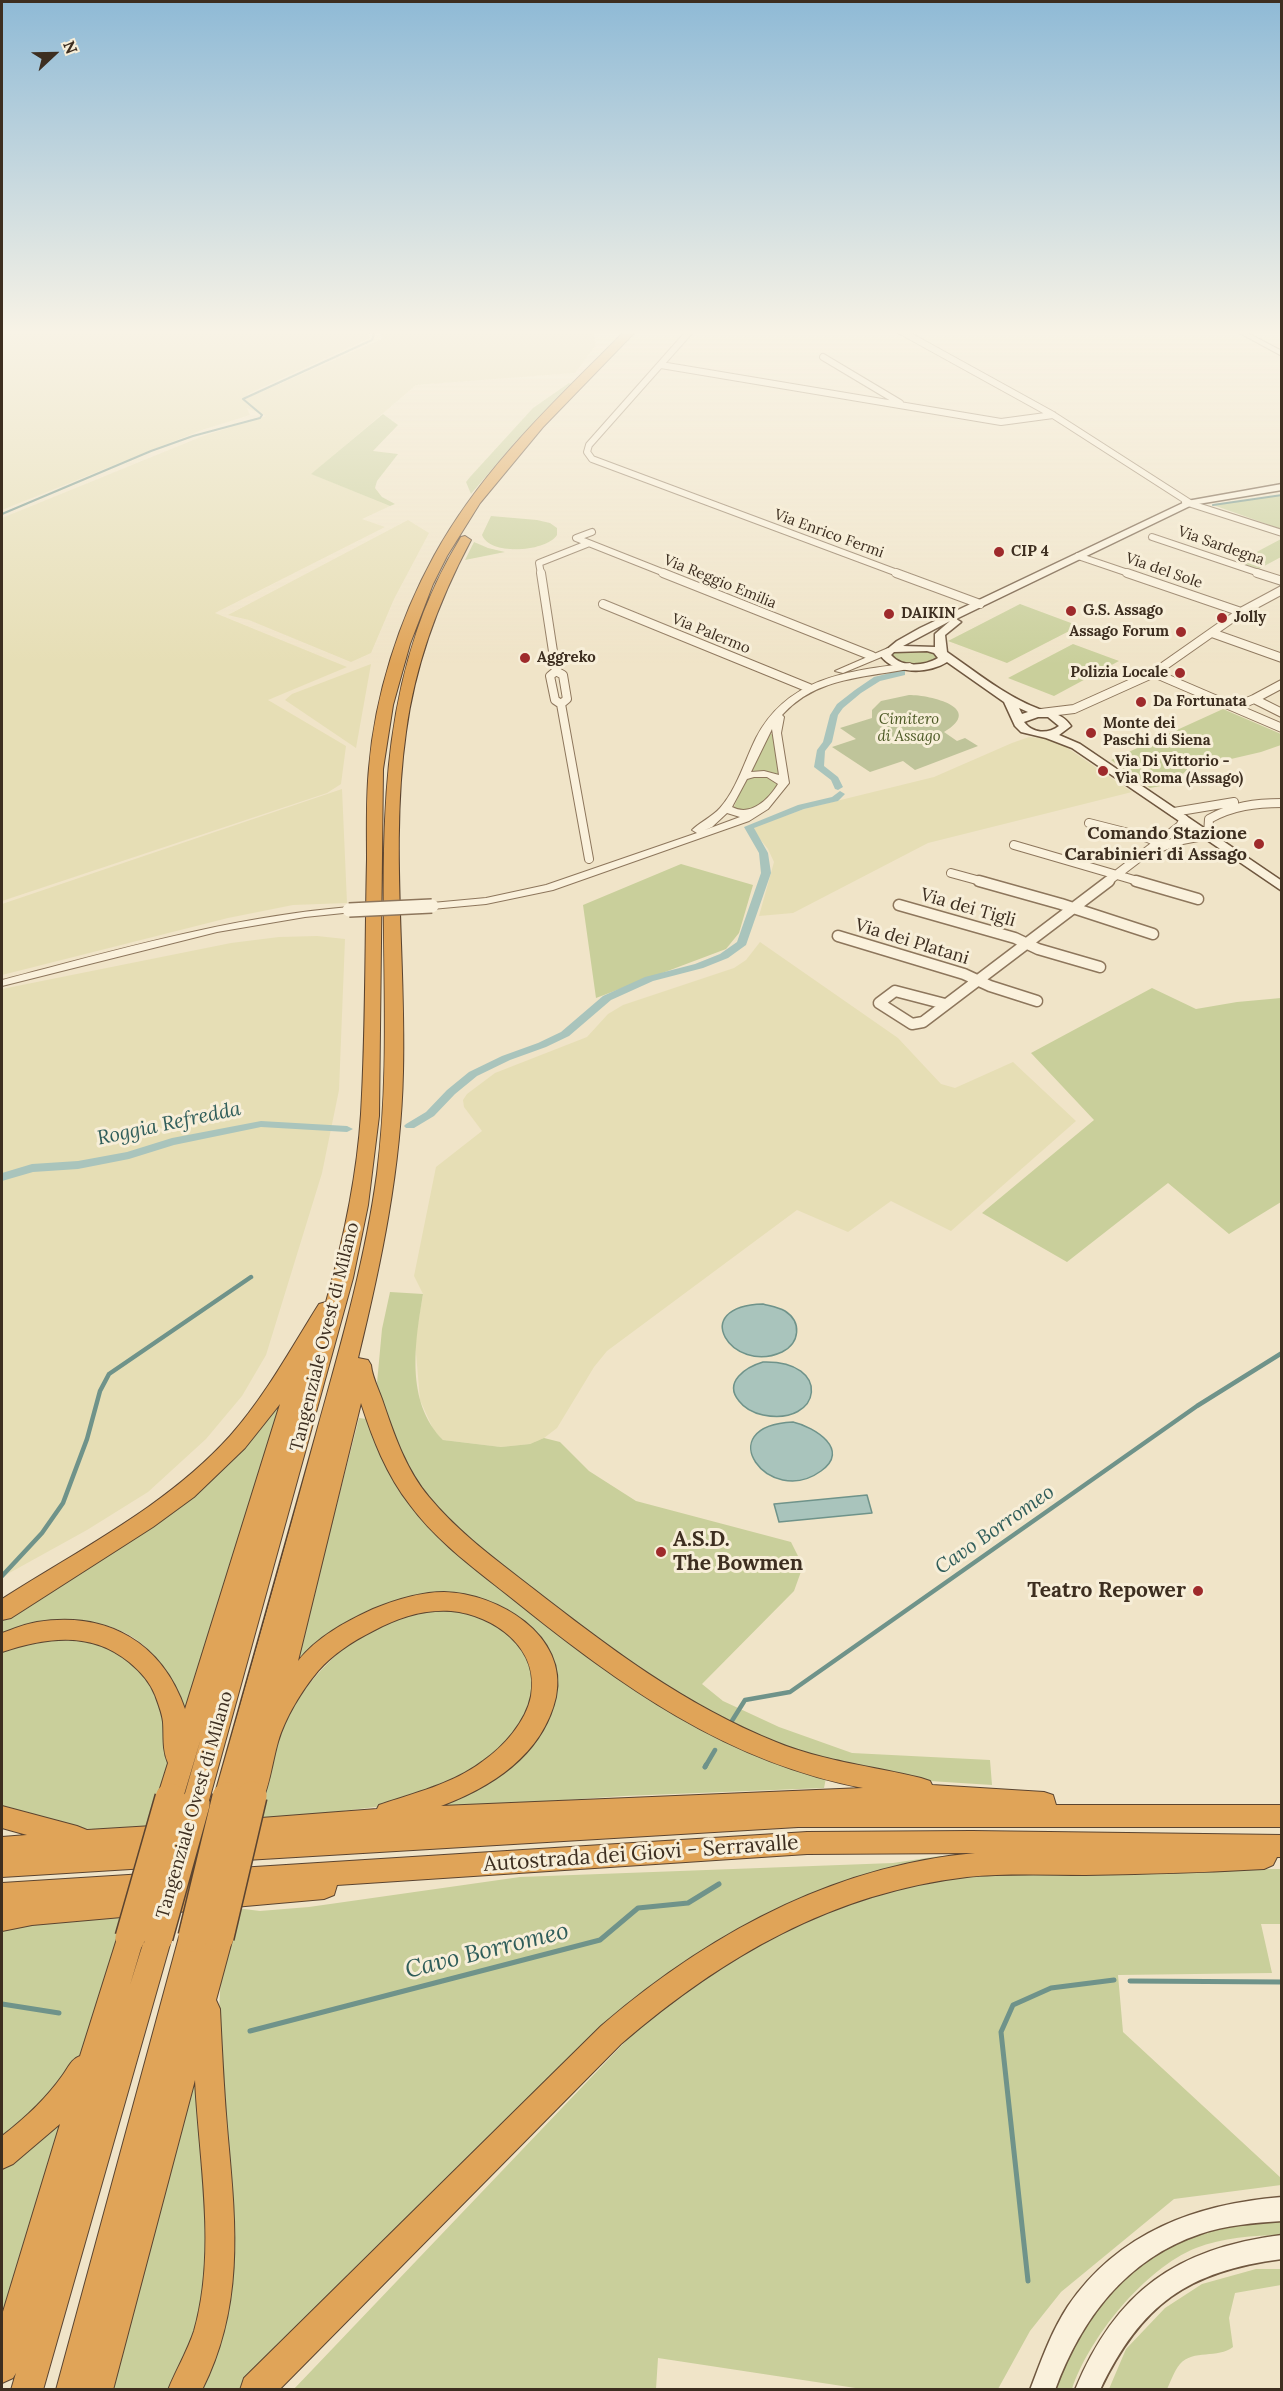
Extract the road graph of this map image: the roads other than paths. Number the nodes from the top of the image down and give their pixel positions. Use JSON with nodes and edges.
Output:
{"nodes":[{"id":1,"x":525,"y":442,"type":"edge"},
{"id":2,"x":539,"y":442,"type":"edge"},
{"id":3,"x":592,"y":442,"type":"edge"},
{"id":4,"x":1094,"y":442,"type":"edge"},
{"id":5,"x":1281,"y":487,"type":"edge"},
{"id":6,"x":1190,"y":503,"type":"junction"},
{"id":7,"x":592,"y":532,"type":"dead end"},
{"id":8,"x":1281,"y":533,"type":"edge"},
{"id":9,"x":1152,"y":537,"type":"dead end"},
{"id":10,"x":587,"y":544,"type":"junction"},
{"id":11,"x":1078,"y":556,"type":"junction"},
{"id":12,"x":1281,"y":581,"type":"edge"},
{"id":13,"x":1281,"y":590,"type":"edge"},
{"id":14,"x":1268,"y":598,"type":"junction"},
{"id":15,"x":1281,"y":603,"type":"edge"},
{"id":16,"x":603,"y":604,"type":"dead end"},
{"id":17,"x":980,"y":604,"type":"junction"},
{"id":18,"x":967,"y":611,"type":"junction"},
{"id":19,"x":1241,"y":612,"type":"junction"},
{"id":20,"x":1212,"y":633,"type":"junction"},
{"id":21,"x":891,"y":650,"type":"junction"},
{"id":22,"x":942,"y":653,"type":"junction"},
{"id":23,"x":872,"y":656,"type":"junction"},
{"id":24,"x":1281,"y":658,"type":"edge"},
{"id":25,"x":893,"y":663,"type":"junction"},
{"id":26,"x":914,"y":666,"type":"junction"},
{"id":27,"x":555,"y":671,"type":"junction"},
{"id":28,"x":1154,"y":673,"type":"junction"},
{"id":29,"x":819,"y":683,"type":"junction"},
{"id":30,"x":984,"y":683,"type":"junction"},
{"id":31,"x":1281,"y":684,"type":"edge"},
{"id":32,"x":809,"y":688,"type":"junction"},
{"id":33,"x":1007,"y":699,"type":"junction"},
{"id":34,"x":1254,"y":699,"type":"junction"},
{"id":35,"x":561,"y":704,"type":"junction"},
{"id":36,"x":784,"y":706,"type":"junction"},
{"id":37,"x":1234,"y":707,"type":"junction"},
{"id":38,"x":1074,"y":709,"type":"junction"},
{"id":39,"x":1040,"y":713,"type":"junction"},
{"id":40,"x":1281,"y":713,"type":"edge"},
{"id":41,"x":1020,"y":720,"type":"junction"},
{"id":42,"x":1064,"y":728,"type":"junction"},
{"id":43,"x":1281,"y":728,"type":"edge"},
{"id":44,"x":1047,"y":734,"type":"junction"},
{"id":45,"x":1076,"y":746,"type":"junction"},
{"id":46,"x":742,"y":777,"type":"junction"},
{"id":47,"x":784,"y":783,"type":"junction"},
{"id":48,"x":1279,"y":803,"type":"edge"},
{"id":49,"x":764,"y":807,"type":"junction"},
{"id":50,"x":726,"y":808,"type":"junction"},
{"id":51,"x":1193,"y":809,"type":"junction"},
{"id":52,"x":743,"y":814,"type":"junction"},
{"id":53,"x":1179,"y":815,"type":"junction"},
{"id":54,"x":1209,"y":819,"type":"junction"},
{"id":55,"x":712,"y":821,"type":"junction"},
{"id":56,"x":1089,"y":823,"type":"dead end"},
{"id":57,"x":1174,"y":830,"type":"junction"},
{"id":58,"x":1208,"y":836,"type":"junction"},
{"id":59,"x":1186,"y":839,"type":"junction"},
{"id":60,"x":1161,"y":844,"type":"junction"},
{"id":61,"x":1014,"y":845,"type":"dead end"},
{"id":62,"x":666,"y":847,"type":"junction"},
{"id":63,"x":590,"y":859,"type":"dead end"},
{"id":64,"x":951,"y":873,"type":"dead end"},
{"id":65,"x":1116,"y":875,"type":"junction"},
{"id":66,"x":1281,"y":887,"type":"edge"},
{"id":67,"x":1198,"y":899,"type":"dead end"},
{"id":68,"x":899,"y":905,"type":"dead end"},
{"id":69,"x":1072,"y":909,"type":"junction"},
{"id":70,"x":1153,"y":933,"type":"dead end"},
{"id":71,"x":838,"y":936,"type":"dead end"},
{"id":72,"x":1026,"y":943,"type":"junction"},
{"id":73,"x":1101,"y":968,"type":"dead end"},
{"id":74,"x":977,"y":979,"type":"junction"},
{"id":75,"x":2,"y":982,"type":"edge"},
{"id":76,"x":1037,"y":1001,"type":"dead end"},
{"id":77,"x":945,"y":1005,"type":"junction"},
{"id":78,"x":343,"y":1278,"type":"junction"},
{"id":79,"x":364,"y":1290,"type":"junction"},
{"id":80,"x":310,"y":1340,"type":"junction"},
{"id":81,"x":360,"y":1368,"type":"junction"},
{"id":82,"x":2,"y":1611,"type":"edge"},
{"id":83,"x":2,"y":1642,"type":"edge"},
{"id":84,"x":269,"y":1734,"type":"junction"},
{"id":85,"x":180,"y":1795,"type":"junction"},
{"id":86,"x":947,"y":1795,"type":"junction"},
{"id":87,"x":240,"y":1797,"type":"junction"},
{"id":88,"x":1192,"y":1815,"type":"junction"},
{"id":89,"x":1281,"y":1816,"type":"edge"},
{"id":90,"x":2,"y":1817,"type":"edge"},
{"id":91,"x":362,"y":1821,"type":"junction"},
{"id":92,"x":94,"y":1841,"type":"junction"},
{"id":93,"x":1281,"y":1846,"type":"edge"},
{"id":94,"x":2,"y":1848,"type":"edge"},
{"id":95,"x":1281,"y":1856,"type":"edge"},
{"id":96,"x":2,"y":1865,"type":"edge"},
{"id":97,"x":436,"y":1867,"type":"junction"},
{"id":98,"x":2,"y":1895,"type":"edge"},
{"id":99,"x":2,"y":1918,"type":"edge"},
{"id":100,"x":144,"y":1937,"type":"junction"},
{"id":101,"x":206,"y":1937,"type":"junction"},
{"id":102,"x":205,"y":1992,"type":"junction"},
{"id":103,"x":100,"y":2039,"type":"junction"},
{"id":104,"x":2,"y":2154,"type":"edge"},
{"id":105,"x":1281,"y":2209,"type":"edge"},
{"id":106,"x":1270,"y":2248,"type":"edge"},
{"id":107,"x":2,"y":2367,"type":"edge"},
{"id":108,"x":27,"y":2390,"type":"edge"},
{"id":109,"x":72,"y":2390,"type":"edge"},
{"id":110,"x":97,"y":2390,"type":"edge"},
{"id":111,"x":184,"y":2390,"type":"edge"},
{"id":112,"x":256,"y":2390,"type":"edge"},
{"id":113,"x":1042,"y":2390,"type":"edge"},
{"id":114,"x":1087,"y":2390,"type":"edge"}],
"edges":[{"from":1,"to":78,"type":"highway","name":"Tangenziale Ovest di Milano"},
{"from":2,"to":79,"type":"highway","name":"Tangenziale Ovest di Milano"},
{"from":3,"to":17,"type":"street","name":"Via Enrico Fermi"},
{"from":4,"to":6,"type":"street"},
{"from":5,"to":6,"type":"main road"},
{"from":6,"to":8,"type":"street"},
{"from":6,"to":11,"type":"main road"},
{"from":7,"to":10,"type":"street"},
{"from":9,"to":12,"type":"street","name":"Via Sardegna"},
{"from":10,"to":23,"type":"street","name":"Via Reggio Emilia"},
{"from":10,"to":27,"type":"street"},
{"from":11,"to":17,"type":"main road"},
{"from":11,"to":19,"type":"street","name":"Via del Sole"},
{"from":13,"to":14,"type":"street"},
{"from":14,"to":15,"type":"street"},
{"from":14,"to":19,"type":"street"},
{"from":16,"to":32,"type":"street","name":"Via Palermo"},
{"from":17,"to":18,"type":"main road"},
{"from":18,"to":21,"type":"main road"},
{"from":18,"to":22,"type":"main road"},
{"from":19,"to":20,"type":"street"},
{"from":20,"to":24,"type":"street"},
{"from":20,"to":28,"type":"street"},
{"from":21,"to":22,"type":"main road"},
{"from":21,"to":23,"type":"street"},
{"from":21,"to":25,"type":"main road"},
{"from":22,"to":26,"type":"main road"},
{"from":22,"to":30,"type":"main road"},
{"from":23,"to":25,"type":"street"},
{"from":23,"to":29,"type":"street"},
{"from":25,"to":26,"type":"main road"},
{"from":26,"to":29,"type":"street"},
{"from":26,"to":30,"type":"main road"},
{"from":27,"to":35,"type":"street"},
{"from":27,"to":35,"type":"street"},
{"from":28,"to":37,"type":"street"},
{"from":28,"to":38,"type":"street"},
{"from":29,"to":32,"type":"street"},
{"from":30,"to":33,"type":"main road"},
{"from":31,"to":34,"type":"street"},
{"from":32,"to":36,"type":"street"},
{"from":33,"to":39,"type":"main road"},
{"from":33,"to":41,"type":"main road"},
{"from":34,"to":37,"type":"street"},
{"from":34,"to":40,"type":"street"},
{"from":35,"to":63,"type":"street"},
{"from":36,"to":46,"type":"street"},
{"from":36,"to":47,"type":"street"},
{"from":37,"to":43,"type":"street"},
{"from":38,"to":39,"type":"street"},
{"from":38,"to":42,"type":"street"},
{"from":39,"to":41,"type":"main road"},
{"from":39,"to":42,"type":"main road"},
{"from":41,"to":44,"type":"main road"},
{"from":42,"to":44,"type":"main road"},
{"from":42,"to":45,"type":"main road"},
{"from":44,"to":45,"type":"main road"},
{"from":45,"to":53,"type":"main road"},
{"from":46,"to":47,"type":"street"},
{"from":46,"to":50,"type":"street"},
{"from":47,"to":49,"type":"street"},
{"from":48,"to":51,"type":"street"},
{"from":48,"to":54,"type":"street"},
{"from":49,"to":52,"type":"street"},
{"from":49,"to":62,"type":"street"},
{"from":50,"to":52,"type":"street"},
{"from":50,"to":55,"type":"street"},
{"from":51,"to":53,"type":"street"},
{"from":51,"to":54,"type":"street"},
{"from":52,"to":55,"type":"street"},
{"from":53,"to":57,"type":"street"},
{"from":53,"to":58,"type":"main road"},
{"from":54,"to":58,"type":"street"},
{"from":55,"to":62,"type":"street"},
{"from":56,"to":60,"type":"street"},
{"from":57,"to":59,"type":"street"},
{"from":57,"to":60,"type":"street"},
{"from":58,"to":59,"type":"street"},
{"from":58,"to":66,"type":"main road"},
{"from":59,"to":60,"type":"street"},
{"from":60,"to":65,"type":"street"},
{"from":61,"to":65,"type":"street"},
{"from":62,"to":75,"type":"street","bridge":true},
{"from":64,"to":69,"type":"street"},
{"from":65,"to":67,"type":"street"},
{"from":65,"to":69,"type":"street"},
{"from":68,"to":72,"type":"street","name":"Via dei Tigli"},
{"from":69,"to":70,"type":"street"},
{"from":69,"to":72,"type":"street"},
{"from":71,"to":74,"type":"street","name":"Via dei Platani"},
{"from":72,"to":73,"type":"street","name":"Via dei Tigli"},
{"from":72,"to":74,"type":"street"},
{"from":74,"to":76,"type":"street","name":"Via dei Platani"},
{"from":74,"to":77,"type":"street"},
{"from":77,"to":77,"type":"street"},
{"from":78,"to":80,"type":"highway"},
{"from":78,"to":85,"type":"highway","name":"Tangenziale Ovest di Milano"},
{"from":79,"to":81,"type":"highway"},
{"from":79,"to":87,"type":"highway","name":"Tangenziale Ovest di Milano"},
{"from":80,"to":82,"type":"highway"},
{"from":80,"to":85,"type":"highway"},
{"from":81,"to":84,"type":"highway"},
{"from":81,"to":86,"type":"highway"},
{"from":83,"to":85,"type":"highway"},
{"from":84,"to":87,"type":"highway"},
{"from":84,"to":91,"type":"highway"},
{"from":85,"to":100,"type":"highway","name":"Tangenziale Ovest di Milano","bridge":true},
{"from":86,"to":88,"type":"highway"},
{"from":86,"to":91,"type":"highway"},
{"from":87,"to":101,"type":"highway","name":"Tangenziale Ovest di Milano","bridge":true},
{"from":88,"to":89,"type":"highway","name":"Autostrada dei Giovi - Serravalle"},
{"from":88,"to":96,"type":"highway","name":"Autostrada dei Giovi - Serravalle"},
{"from":90,"to":92,"type":"highway"},
{"from":91,"to":92,"type":"highway"},
{"from":92,"to":94,"type":"highway"},
{"from":93,"to":97,"type":"highway","name":"Autostrada dei Giovi - Serravalle"},
{"from":95,"to":112,"type":"highway"},
{"from":97,"to":98,"type":"highway","name":"Autostrada dei Giovi - Serravalle"},
{"from":97,"to":99,"type":"highway"},
{"from":100,"to":103,"type":"highway"},
{"from":100,"to":108,"type":"highway","name":"Tangenziale Ovest di Milano"},
{"from":101,"to":102,"type":"highway"},
{"from":101,"to":109,"type":"highway","name":"Tangenziale Ovest di Milano"},
{"from":102,"to":110,"type":"highway"},
{"from":102,"to":111,"type":"highway"},
{"from":103,"to":104,"type":"highway"},
{"from":103,"to":107,"type":"highway"},
{"from":105,"to":113,"type":"main road"},
{"from":106,"to":114,"type":"main road"}]}
